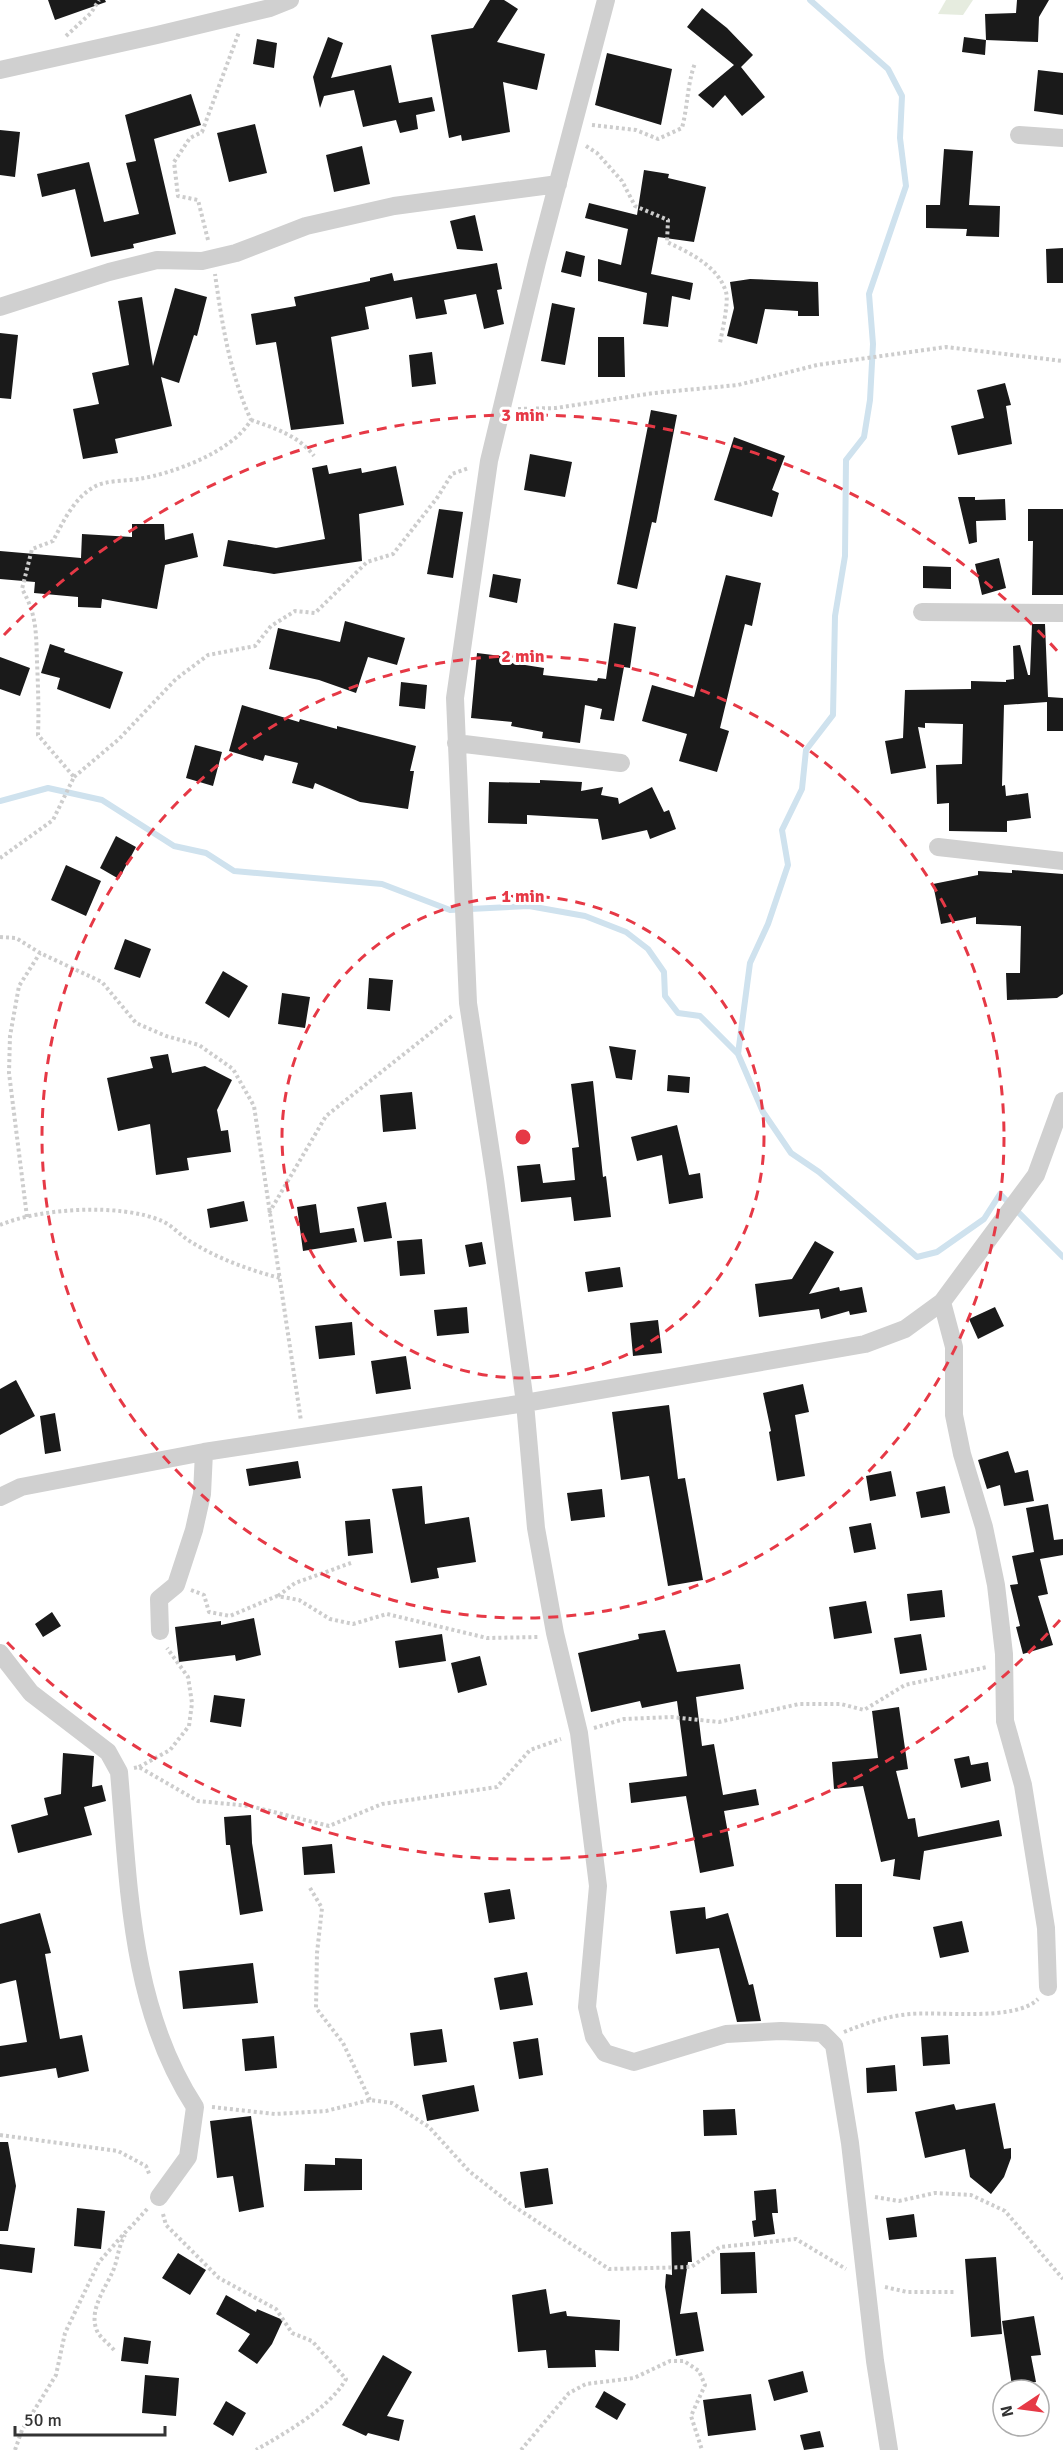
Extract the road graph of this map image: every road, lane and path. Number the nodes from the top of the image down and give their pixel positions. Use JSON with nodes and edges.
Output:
{"nodes":[{"id":1,"x":99,"y":0,"type":"edge"},
{"id":2,"x":290,"y":0,"type":"edge"},
{"id":3,"x":605,"y":0,"type":"edge"},
{"id":4,"x":239,"y":15,"type":"junction"},
{"id":5,"x":50,"y":58,"type":"junction"},
{"id":6,"x":695,"y":63,"type":"dead end"},
{"id":7,"x":0,"y":70,"type":"edge"},
{"id":8,"x":572,"y":131,"type":"junction"},
{"id":9,"x":1019,"y":135,"type":"dead end"},
{"id":10,"x":1063,"y":138,"type":"edge"},
{"id":11,"x":558,"y":184,"type":"junction"},
{"id":12,"x":213,"y":258,"type":"junction"},
{"id":13,"x":0,"y":307,"type":"edge"},
{"id":14,"x":720,"y":344,"type":"dead end"},
{"id":15,"x":1063,"y":361,"type":"edge"},
{"id":16,"x":502,"y":410,"type":"junction"},
{"id":17,"x":251,"y":420,"type":"junction"},
{"id":18,"x":314,"y":456,"type":"dead end"},
{"id":19,"x":489,"y":461,"type":"junction"},
{"id":20,"x":922,"y":612,"type":"dead end"},
{"id":21,"x":1063,"y":613,"type":"edge"},
{"id":22,"x":456,"y":742,"type":"junction"},
{"id":23,"x":621,"y":763,"type":"dead end"},
{"id":24,"x":74,"y":777,"type":"junction"},
{"id":25,"x":938,"y":847,"type":"dead end"},
{"id":26,"x":0,"y":858,"type":"edge"},
{"id":27,"x":1063,"y":861,"type":"edge"},
{"id":28,"x":0,"y":937,"type":"edge"},
{"id":29,"x":40,"y":953,"type":"junction"},
{"id":30,"x":468,"y":1003,"type":"junction"},
{"id":31,"x":1063,"y":1101,"type":"edge"},
{"id":32,"x":269,"y":1214,"type":"junction"},
{"id":33,"x":27,"y":1217,"type":"junction"},
{"id":34,"x":0,"y":1225,"type":"edge"},
{"id":35,"x":280,"y":1278,"type":"junction"},
{"id":36,"x":942,"y":1302,"type":"junction"},
{"id":37,"x":525,"y":1403,"type":"junction"},
{"id":38,"x":303,"y":1436,"type":"junction"},
{"id":39,"x":204,"y":1452,"type":"junction"},
{"id":40,"x":0,"y":1497,"type":"edge"},
{"id":41,"x":351,"y":1563,"type":"dead end"},
{"id":42,"x":176,"y":1585,"type":"junction"},
{"id":43,"x":277,"y":1596,"type":"junction"},
{"id":44,"x":159,"y":1630,"type":"joint"},
{"id":45,"x":555,"y":1633,"type":"junction"},
{"id":46,"x":0,"y":1653,"type":"edge"},
{"id":47,"x":1004,"y":1664,"type":"junction"},
{"id":48,"x":579,"y":1732,"type":"junction"},
{"id":49,"x":139,"y":1767,"type":"junction"},
{"id":50,"x":119,"y":1772,"type":"junction"},
{"id":51,"x":310,"y":1888,"type":"dead end"},
{"id":52,"x":1048,"y":1987,"type":"joint"},
{"id":53,"x":828,"y":2040,"type":"junction"},
{"id":54,"x":370,"y":2100,"type":"junction"},
{"id":55,"x":195,"y":2107,"type":"junction"},
{"id":56,"x":0,"y":2135,"type":"edge"},
{"id":57,"x":855,"y":2188,"type":"junction"},
{"id":58,"x":159,"y":2197,"type":"junction"},
{"id":59,"x":130,"y":2227,"type":"junction"},
{"id":60,"x":1063,"y":2279,"type":"edge"},
{"id":61,"x":866,"y":2283,"type":"junction"},
{"id":62,"x":956,"y":2292,"type":"dead end"},
{"id":63,"x":114,"y":2350,"type":"dead end"},
{"id":64,"x":15,"y":2450,"type":"edge"},
{"id":65,"x":256,"y":2450,"type":"edge"},
{"id":66,"x":521,"y":2450,"type":"edge"},
{"id":67,"x":702,"y":2450,"type":"edge"},
{"id":68,"x":889,"y":2450,"type":"edge"}],
"edges":[{"from":1,"to":5,"type":"path"},
{"from":2,"to":4,"type":"street"},
{"from":3,"to":8,"type":"street"},
{"from":4,"to":5,"type":"street"},
{"from":4,"to":12,"type":"path"},
{"from":5,"to":7,"type":"street"},
{"from":6,"to":8,"type":"path"},
{"from":8,"to":11,"type":"street"},
{"from":8,"to":14,"type":"path"},
{"from":9,"to":10,"type":"street"},
{"from":11,"to":12,"type":"street"},
{"from":11,"to":16,"type":"street"},
{"from":12,"to":13,"type":"street"},
{"from":12,"to":17,"type":"path"},
{"from":15,"to":16,"type":"path"},
{"from":16,"to":19,"type":"street"},
{"from":17,"to":18,"type":"path"},
{"from":17,"to":24,"type":"path"},
{"from":19,"to":22,"type":"street"},
{"from":19,"to":24,"type":"path"},
{"from":20,"to":21,"type":"street"},
{"from":22,"to":23,"type":"street"},
{"from":22,"to":30,"type":"street"},
{"from":24,"to":26,"type":"path"},
{"from":25,"to":27,"type":"street"},
{"from":28,"to":29,"type":"path"},
{"from":29,"to":32,"type":"path"},
{"from":29,"to":33,"type":"path"},
{"from":30,"to":32,"type":"path"},
{"from":30,"to":37,"type":"street"},
{"from":31,"to":36,"type":"street"},
{"from":32,"to":35,"type":"path"},
{"from":33,"to":34,"type":"path"},
{"from":33,"to":35,"type":"path"},
{"from":35,"to":38,"type":"path"},
{"from":36,"to":37,"type":"street"},
{"from":36,"to":47,"type":"street"},
{"from":37,"to":38,"type":"street"},
{"from":37,"to":45,"type":"street"},
{"from":38,"to":39,"type":"street"},
{"from":39,"to":40,"type":"street"},
{"from":39,"to":42,"type":"street"},
{"from":41,"to":43,"type":"path"},
{"from":42,"to":43,"type":"path"},
{"from":42,"to":44,"type":"street"},
{"from":43,"to":45,"type":"path"},
{"from":44,"to":49,"type":"path"},
{"from":45,"to":48,"type":"street"},
{"from":46,"to":50,"type":"street"},
{"from":47,"to":48,"type":"path"},
{"from":47,"to":52,"type":"street"},
{"from":48,"to":49,"type":"path"},
{"from":48,"to":53,"type":"street"},
{"from":49,"to":50,"type":"path"},
{"from":50,"to":55,"type":"street"},
{"from":51,"to":54,"type":"path"},
{"from":52,"to":53,"type":"path"},
{"from":53,"to":57,"type":"street"},
{"from":54,"to":55,"type":"path"},
{"from":54,"to":61,"type":"path"},
{"from":55,"to":58,"type":"street"},
{"from":56,"to":58,"type":"path"},
{"from":57,"to":60,"type":"path"},
{"from":57,"to":61,"type":"street"},
{"from":58,"to":59,"type":"path"},
{"from":58,"to":65,"type":"path"},
{"from":59,"to":63,"type":"path"},
{"from":59,"to":64,"type":"path"},
{"from":61,"to":62,"type":"path"},
{"from":61,"to":68,"type":"street"},
{"from":66,"to":67,"type":"path"}]}
